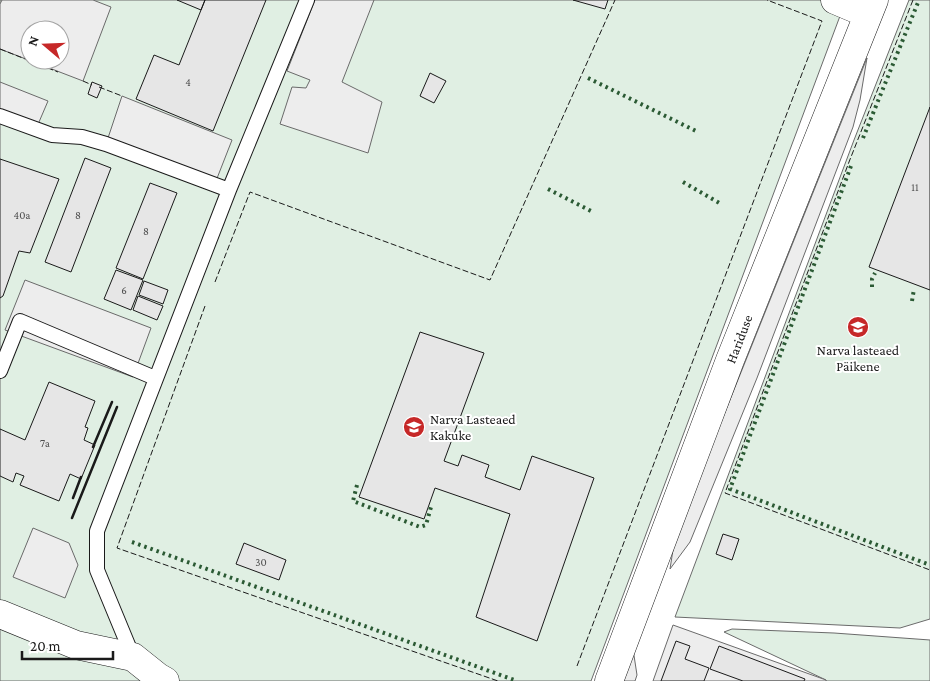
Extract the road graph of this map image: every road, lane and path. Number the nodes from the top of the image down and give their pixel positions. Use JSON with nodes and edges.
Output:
{"nodes":[{"id":1,"x":307,"y":0,"type":"edge"},
{"id":2,"x":835,"y":0,"type":"edge"},
{"id":3,"x":871,"y":7,"type":"edge"},
{"id":4,"x":0,"y":116,"type":"edge"},
{"id":5,"x":229,"y":190,"type":"junction"},
{"id":6,"x":0,"y":371,"type":"edge"},
{"id":7,"x":156,"y":378,"type":"junction"},
{"id":8,"x":0,"y":614,"type":"edge"},
{"id":9,"x":133,"y":657,"type":"junction"},
{"id":10,"x":165,"y":681,"type":"edge"},
{"id":11,"x":609,"y":681,"type":"edge"}],
"edges":[{"from":1,"to":5,"type":"lane"},
{"from":2,"to":3,"type":"street"},
{"from":3,"to":11,"type":"street","name":"Hariduse"},
{"from":4,"to":5,"type":"lane"},
{"from":5,"to":7,"type":"lane"},
{"from":6,"to":7,"type":"lane"},
{"from":7,"to":9,"type":"lane"},
{"from":8,"to":9,"type":"street"},
{"from":9,"to":10,"type":"street"}]}
